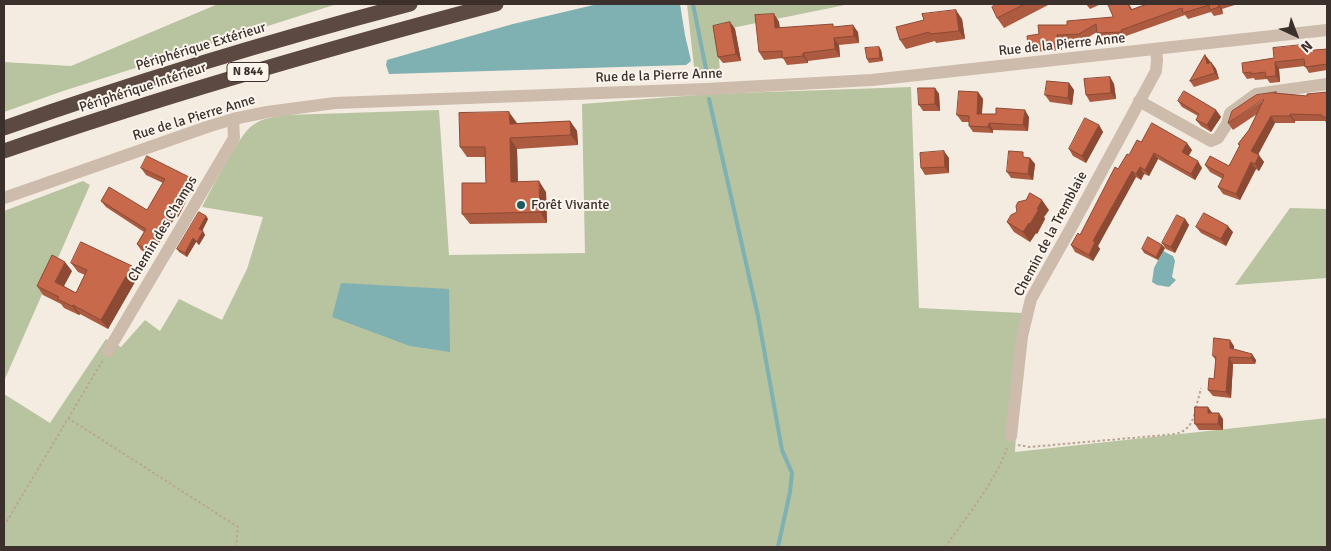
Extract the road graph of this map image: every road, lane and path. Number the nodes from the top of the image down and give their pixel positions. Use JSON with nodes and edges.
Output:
{"nodes":[{"id":1,"x":410,"y":4,"type":"edge"},
{"id":2,"x":496,"y":4,"type":"edge"},
{"id":3,"x":1327,"y":30,"type":"edge"},
{"id":4,"x":1156,"y":49,"type":"junction"},
{"id":5,"x":1327,"y":84,"type":"edge"},
{"id":6,"x":1139,"y":101,"type":"junction"},
{"id":7,"x":232,"y":119,"type":"junction"},
{"id":8,"x":4,"y":128,"type":"edge"},
{"id":9,"x":4,"y":151,"type":"edge"},
{"id":10,"x":4,"y":198,"type":"edge"},
{"id":11,"x":108,"y":351,"type":"joint"},
{"id":12,"x":1201,"y":388,"type":"dead end"},
{"id":13,"x":68,"y":418,"type":"junction"},
{"id":14,"x":1011,"y":436,"type":"junction"},
{"id":15,"x":4,"y":526,"type":"edge"},
{"id":16,"x":236,"y":547,"type":"edge"},
{"id":17,"x":945,"y":547,"type":"edge"}],
"edges":[{"from":1,"to":8,"type":"highway","name":"Périphérique Extérieur","number":"N 844"},
{"from":2,"to":9,"type":"highway","name":"Périphérique Intérieur","number":"N 844"},
{"from":3,"to":4,"type":"street","name":"Rue de la Pierre Anne"},
{"from":4,"to":6,"type":"street","name":"Chemin de la Tremblaie"},
{"from":4,"to":7,"type":"street","name":"Rue de la Pierre Anne"},
{"from":5,"to":6,"type":"street"},
{"from":6,"to":14,"type":"street","name":"Chemin de la Tremblaie"},
{"from":7,"to":10,"type":"street","name":"Rue de la Pierre Anne"},
{"from":7,"to":11,"type":"street","name":"Chemin des Champs"},
{"from":11,"to":13,"type":"path"},
{"from":12,"to":14,"type":"path"},
{"from":13,"to":15,"type":"path"},
{"from":13,"to":16,"type":"path"},
{"from":14,"to":17,"type":"path"}]}
